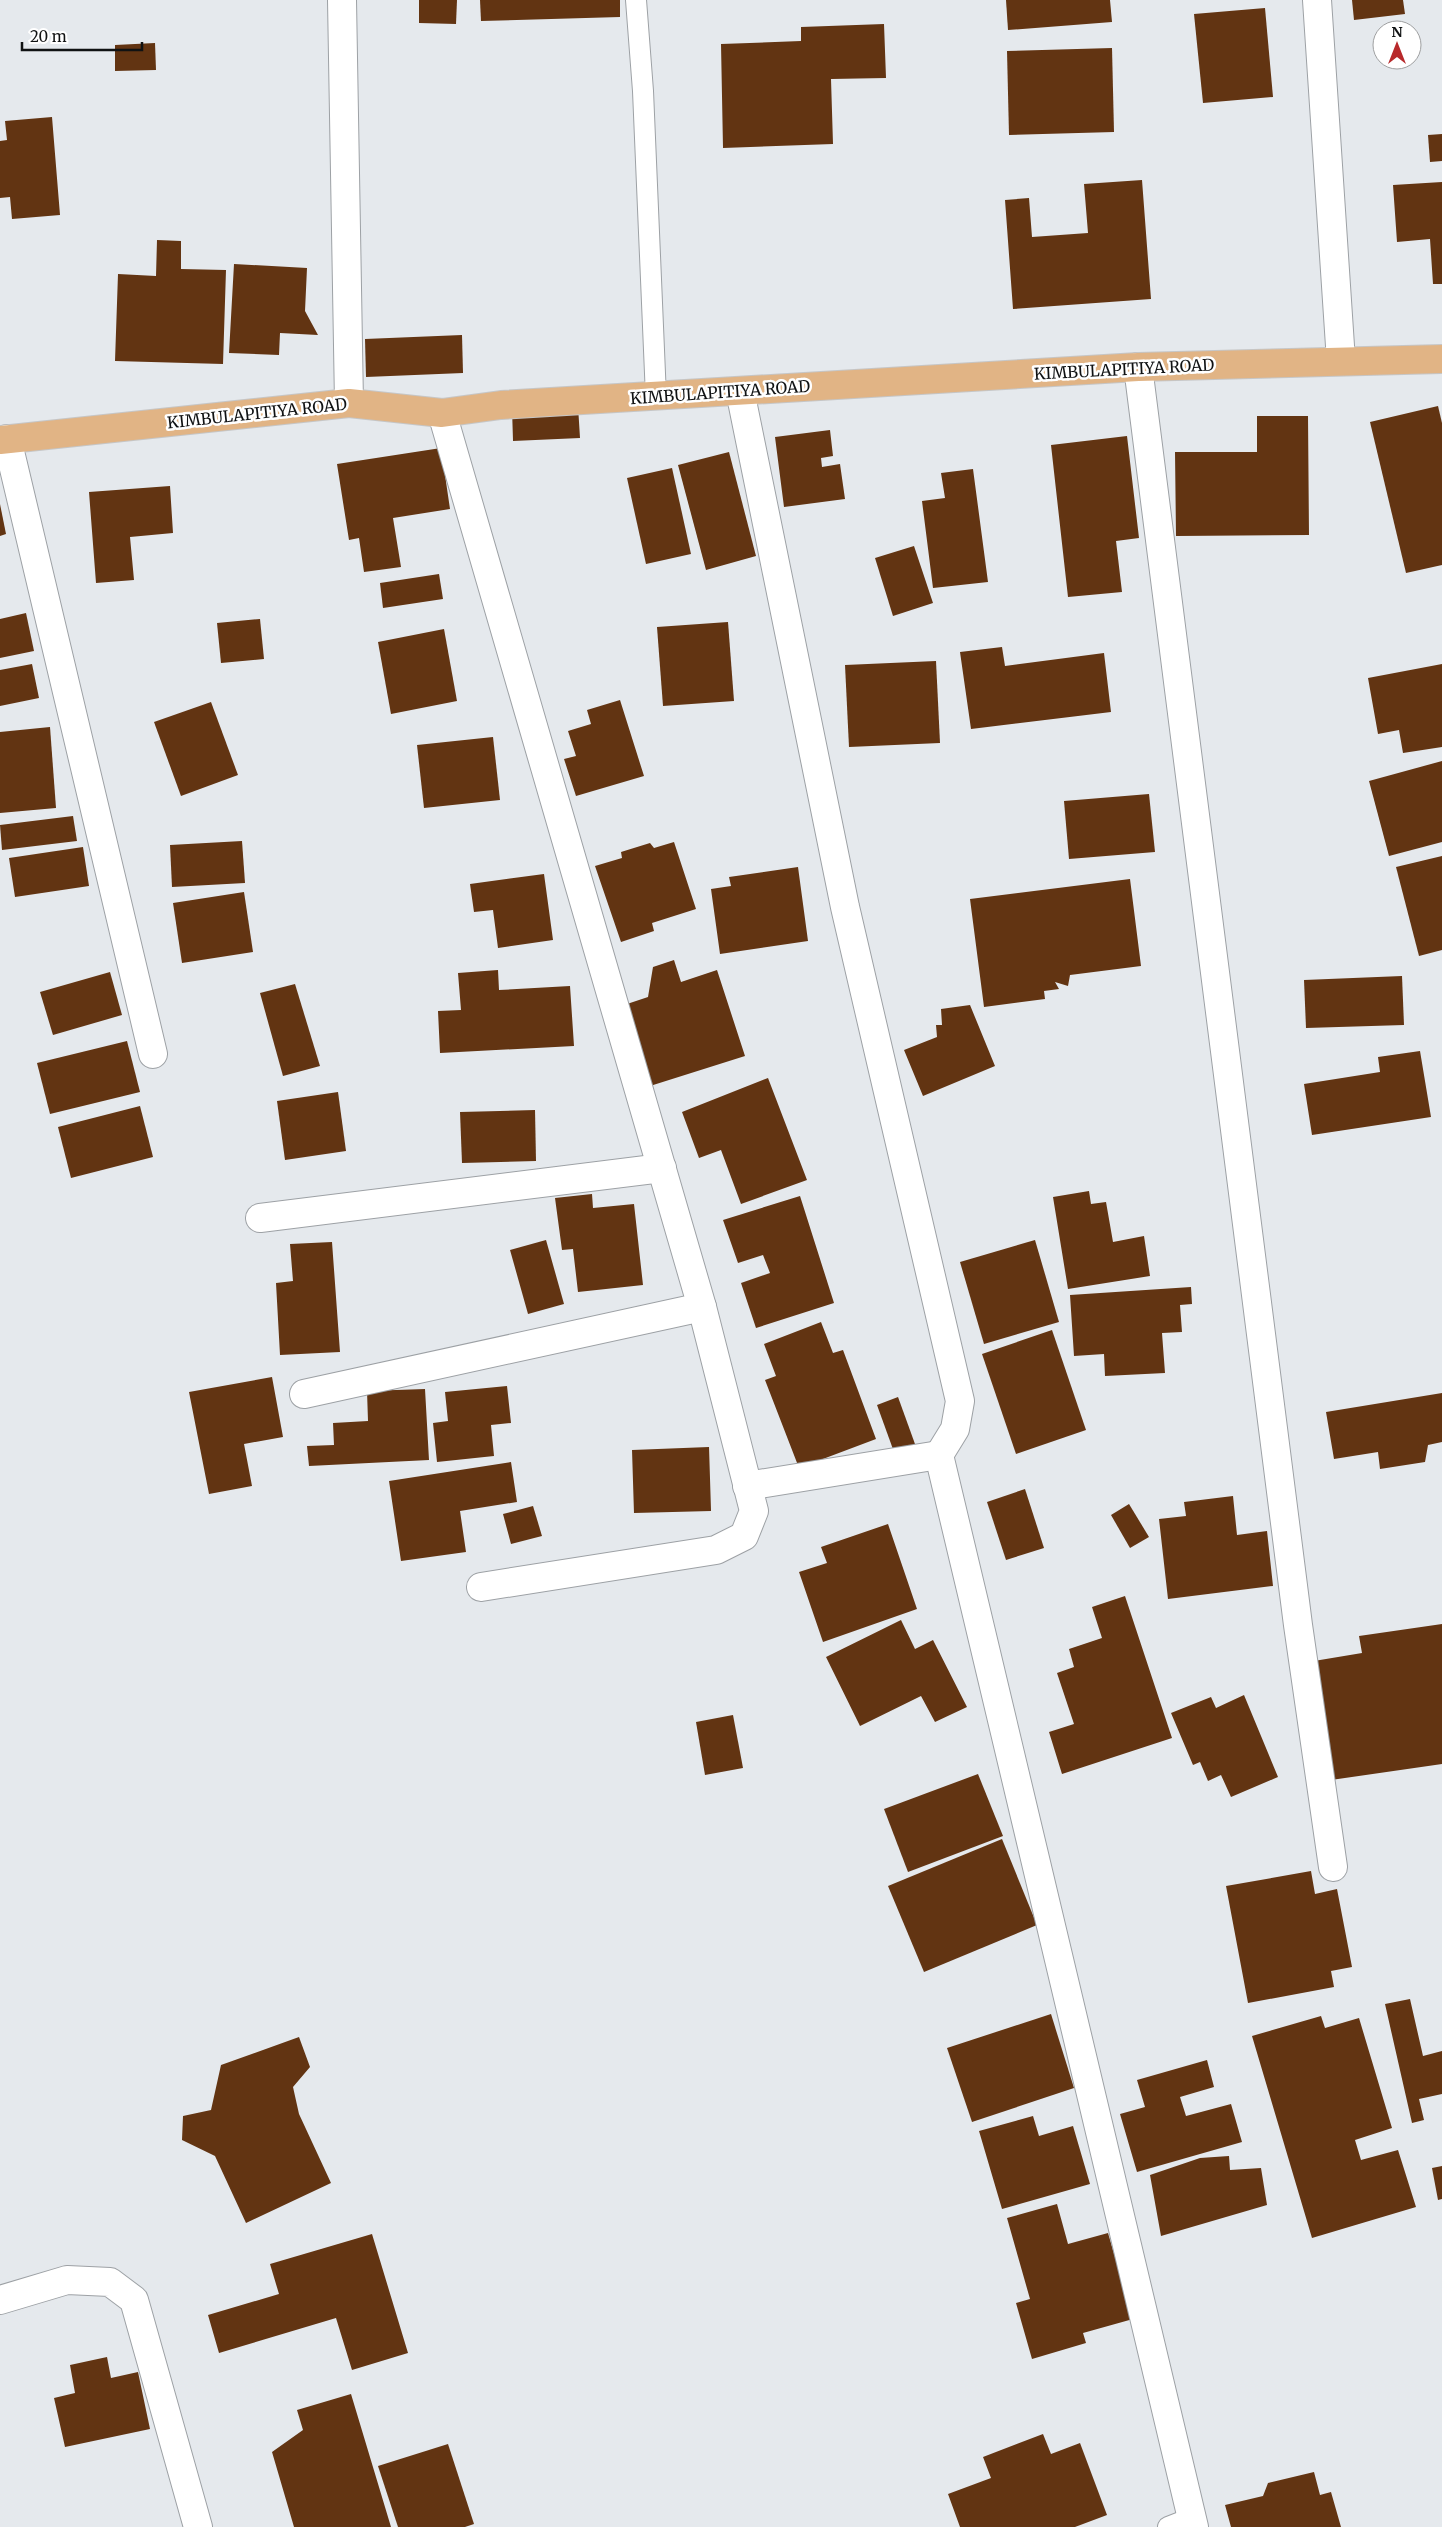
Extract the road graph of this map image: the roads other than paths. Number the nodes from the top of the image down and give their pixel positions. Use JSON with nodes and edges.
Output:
{"nodes":[{"id":1,"x":342,"y":0,"type":"edge"},
{"id":2,"x":636,"y":0,"type":"edge"},
{"id":3,"x":1317,"y":0,"type":"edge"},
{"id":4,"x":1442,"y":359,"type":"edge"},
{"id":5,"x":1341,"y":361,"type":"junction"},
{"id":6,"x":1138,"y":367,"type":"junction"},
{"id":7,"x":740,"y":390,"type":"junction"},
{"id":8,"x":656,"y":397,"type":"junction"},
{"id":9,"x":349,"y":403,"type":"junction"},
{"id":10,"x":442,"y":413,"type":"junction"},
{"id":11,"x":3,"y":439,"type":"edge"},
{"id":12,"x":153,"y":1054,"type":"dead end"},
{"id":13,"x":662,"y":1168,"type":"junction"},
{"id":14,"x":260,"y":1218,"type":"dead end"},
{"id":15,"x":702,"y":1306,"type":"junction"},
{"id":16,"x":304,"y":1394,"type":"dead end"},
{"id":17,"x":939,"y":1455,"type":"junction"},
{"id":18,"x":747,"y":1486,"type":"junction"},
{"id":19,"x":481,"y":1587,"type":"dead end"},
{"id":20,"x":1333,"y":1867,"type":"dead end"},
{"id":21,"x":0,"y":2300,"type":"edge"},
{"id":22,"x":1184,"y":2524,"type":"edge"},
{"id":23,"x":198,"y":2527,"type":"edge"}],
"edges":[{"from":1,"to":9,"type":"street"},
{"from":2,"to":8,"type":"lane"},
{"from":3,"to":5,"type":"street"},
{"from":4,"to":5,"type":"main road","name":"KIMBULAPITIYA ROAD"},
{"from":5,"to":6,"type":"main road","name":"KIMBULAPITIYA ROAD"},
{"from":6,"to":7,"type":"main road","name":"KIMBULAPITIYA ROAD"},
{"from":6,"to":20,"type":"street"},
{"from":7,"to":8,"type":"main road","name":"KIMBULAPITIYA ROAD"},
{"from":7,"to":17,"type":"street"},
{"from":8,"to":10,"type":"main road","name":"KIMBULAPITIYA ROAD"},
{"from":9,"to":10,"type":"main road","name":"KIMBULAPITIYA ROAD"},
{"from":9,"to":11,"type":"main road","name":"KIMBULAPITIYA ROAD"},
{"from":10,"to":13,"type":"street"},
{"from":11,"to":12,"type":"street"},
{"from":13,"to":14,"type":"street"},
{"from":13,"to":15,"type":"street"},
{"from":15,"to":16,"type":"street"},
{"from":15,"to":18,"type":"street"},
{"from":17,"to":18,"type":"street"},
{"from":17,"to":22,"type":"street"},
{"from":18,"to":19,"type":"street"},
{"from":21,"to":23,"type":"street"}]}
